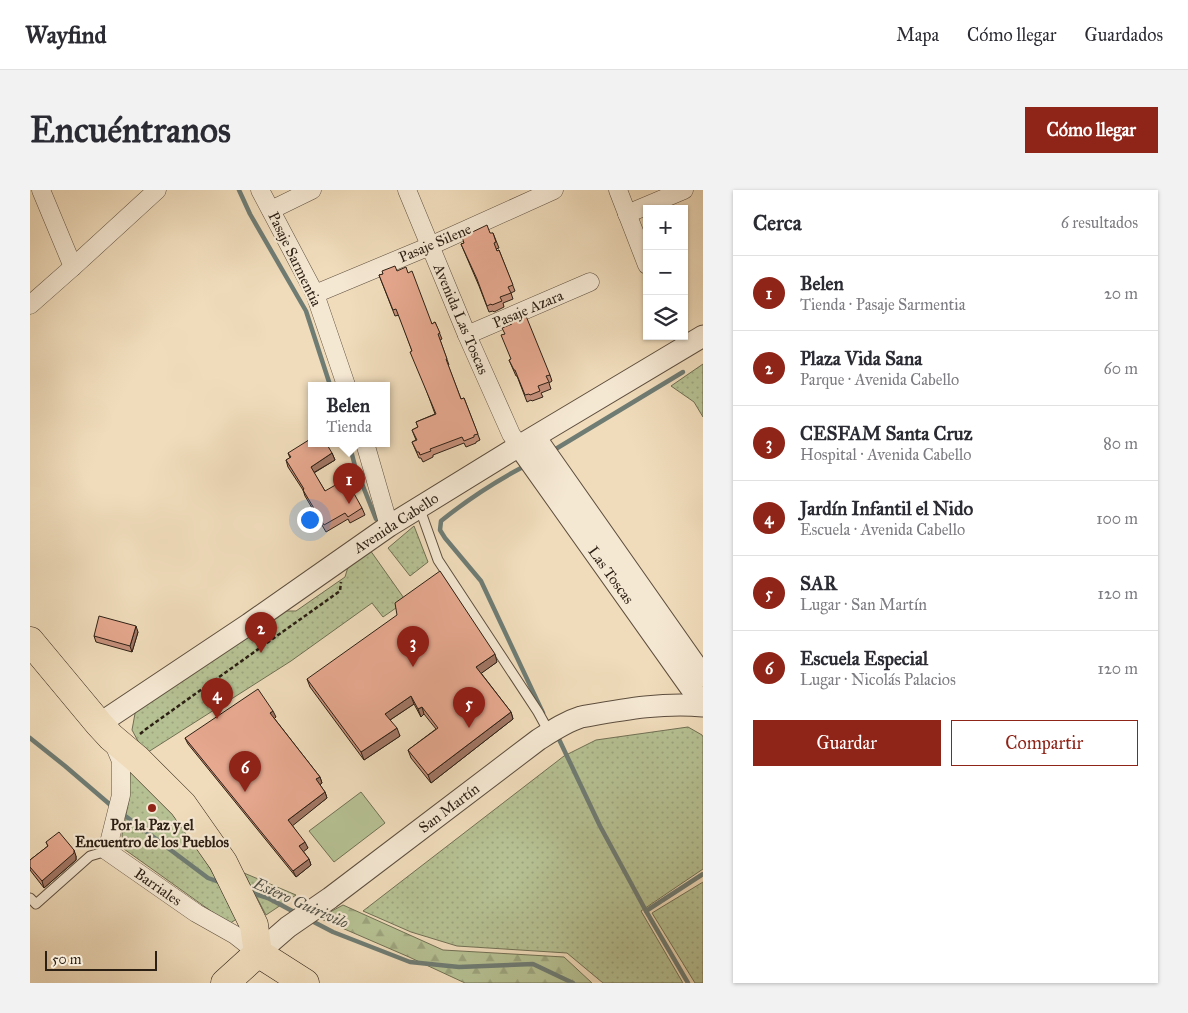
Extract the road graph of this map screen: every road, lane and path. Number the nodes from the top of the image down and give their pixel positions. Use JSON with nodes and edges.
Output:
{"nodes":[{"id":1,"x":41,"y":190,"type":"edge"},
{"id":2,"x":156,"y":190,"type":"edge"},
{"id":3,"x":260,"y":190,"type":"edge"},
{"id":4,"x":312,"y":190,"type":"edge"},
{"id":5,"x":407,"y":190,"type":"edge"},
{"id":6,"x":554,"y":190,"type":"edge"},
{"id":7,"x":618,"y":190,"type":"edge"},
{"id":8,"x":684,"y":190,"type":"edge"},
{"id":9,"x":271,"y":210,"type":"junction"},
{"id":10,"x":627,"y":214,"type":"junction"},
{"id":11,"x":430,"y":246,"type":"junction"},
{"id":12,"x":643,"y":255,"type":"edge"},
{"id":13,"x":73,"y":267,"type":"junction"},
{"id":14,"x":590,"y":282,"type":"dead end"},
{"id":15,"x":314,"y":294,"type":"junction"},
{"id":16,"x":30,"y":305,"type":"edge"},
{"id":17,"x":467,"y":335,"type":"junction"},
{"id":18,"x":703,"y":336,"type":"edge"},
{"id":19,"x":677,"y":343,"type":"edge"},
{"id":20,"x":345,"y":382,"type":"edge"},
{"id":21,"x":527,"y":442,"type":"junction"},
{"id":22,"x":366,"y":447,"type":"edge"},
{"id":23,"x":417,"y":508,"type":"junction"},
{"id":24,"x":389,"y":526,"type":"junction"},
{"id":25,"x":30,"y":641,"type":"edge"},
{"id":26,"x":703,"y":676,"type":"edge"},
{"id":27,"x":703,"y":705,"type":"edge"},
{"id":28,"x":105,"y":731,"type":"junction"},
{"id":29,"x":550,"y":732,"type":"junction"},
{"id":30,"x":107,"y":851,"type":"junction"},
{"id":31,"x":30,"y":898,"type":"edge"},
{"id":32,"x":258,"y":953,"type":"junction"},
{"id":33,"x":226,"y":983,"type":"edge"},
{"id":34,"x":304,"y":983,"type":"edge"}],
"edges":[{"from":1,"to":13,"type":"street"},
{"from":2,"to":13,"type":"street"},
{"from":3,"to":9,"type":"street","name":"Pasaje Sarmentia"},
{"from":4,"to":9,"type":"street"},
{"from":5,"to":11,"type":"street","name":"Avenida Las Toscas"},
{"from":6,"to":11,"type":"street","name":"Pasaje Silene"},
{"from":7,"to":10,"type":"street"},
{"from":8,"to":10,"type":"street"},
{"from":9,"to":15,"type":"street","name":"Pasaje Sarmentia"},
{"from":10,"to":12,"type":"street"},
{"from":11,"to":15,"type":"street","name":"Pasaje Silene"},
{"from":11,"to":17,"type":"street","name":"Avenida Las Toscas"},
{"from":13,"to":16,"type":"street"},
{"from":14,"to":17,"type":"street","name":"Pasaje Azara"},
{"from":15,"to":20,"type":"street","name":"Pasaje Sarmentia"},
{"from":17,"to":21,"type":"street","name":"Avenida Las Toscas"},
{"from":18,"to":19,"type":"street","name":"Avenida Cabello"},
{"from":19,"to":21,"type":"street","name":"Avenida Cabello"},
{"from":21,"to":23,"type":"street","name":"Avenida Cabello"},
{"from":21,"to":26,"type":"street","name":"Las Toscas"},
{"from":21,"to":27,"type":"street","name":"Las Toscas"},
{"from":22,"to":24,"type":"street"},
{"from":23,"to":24,"type":"street","name":"Avenida Cabello"},
{"from":23,"to":29,"type":"lane"},
{"from":24,"to":28,"type":"street","name":"Avenida Cabello"},
{"from":25,"to":28,"type":"main road"},
{"from":27,"to":29,"type":"street","name":"San Martín"},
{"from":28,"to":30,"type":"street"},
{"from":28,"to":32,"type":"main road"},
{"from":29,"to":32,"type":"street","name":"San Martín"},
{"from":30,"to":31,"type":"lane"},
{"from":30,"to":32,"type":"street","name":"Barriales"},
{"from":32,"to":33,"type":"main road","name":"San Martín"},
{"from":32,"to":34,"type":"main road"}]}
